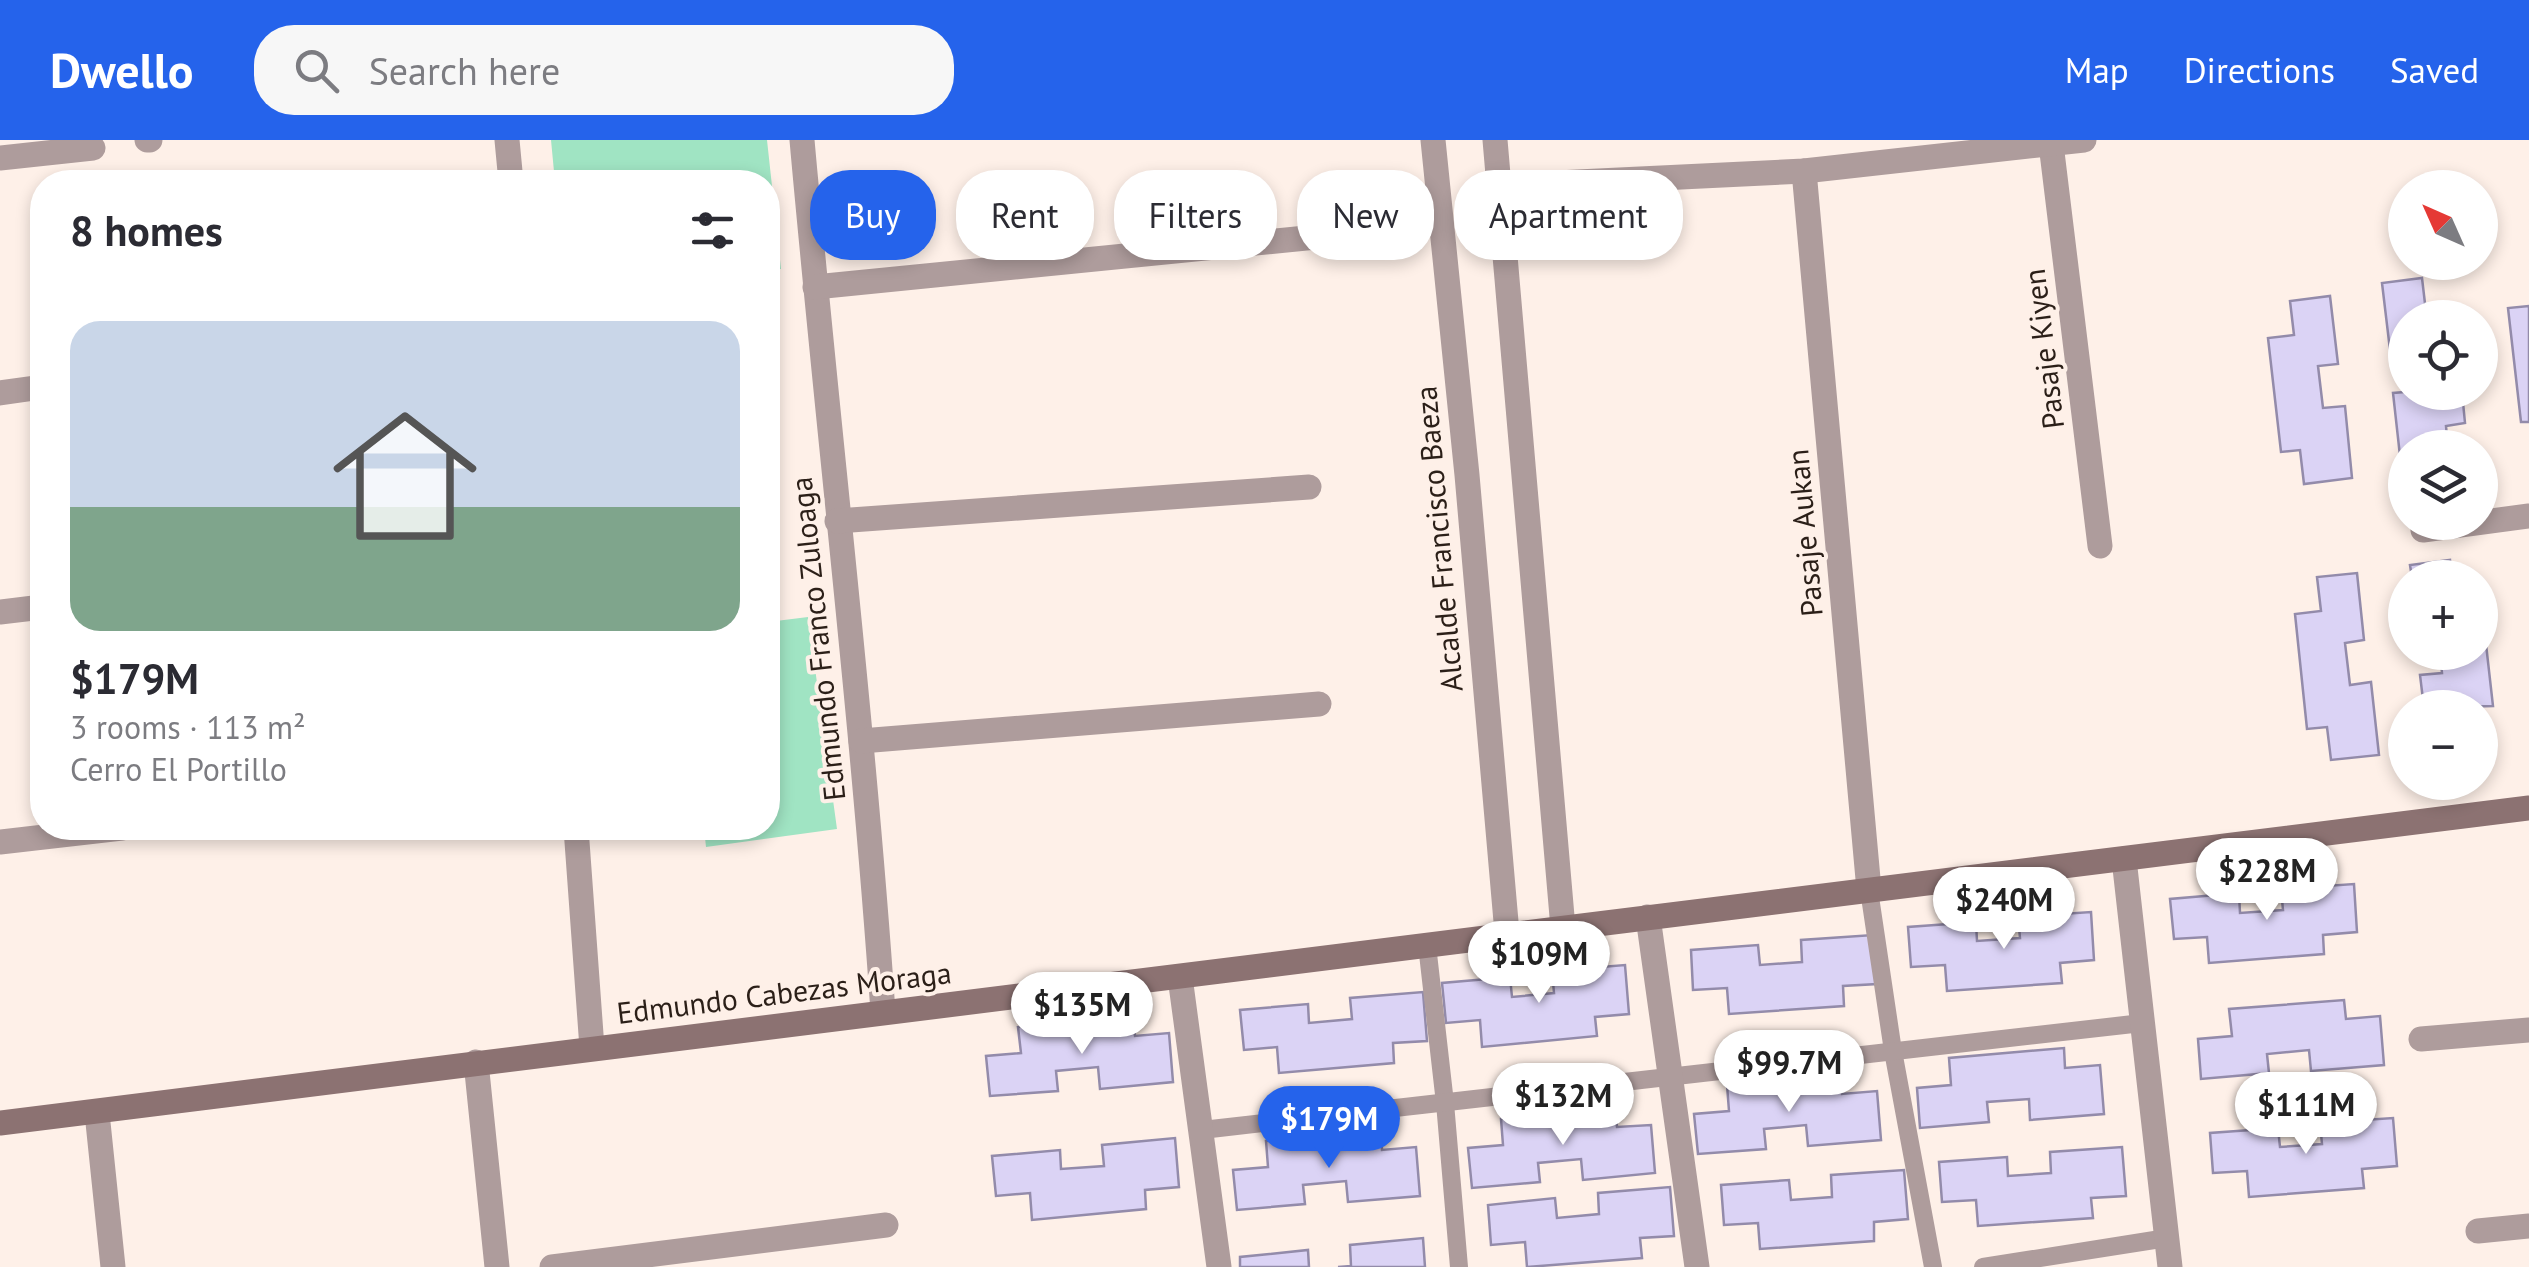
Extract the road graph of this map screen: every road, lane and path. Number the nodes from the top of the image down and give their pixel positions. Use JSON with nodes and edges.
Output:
{"nodes":[{"id":1,"x":507,"y":140,"type":"edge"},
{"id":2,"x":802,"y":140,"type":"edge"},
{"id":3,"x":1433,"y":140,"type":"edge"},
{"id":4,"x":1495,"y":140,"type":"edge"},
{"id":5,"x":2084,"y":140,"type":"edge"},
{"id":6,"x":2051,"y":144,"type":"junction"},
{"id":7,"x":93,"y":148,"type":"dead end"},
{"id":8,"x":0,"y":158,"type":"edge"},
{"id":9,"x":510,"y":170,"type":"edge"},
{"id":10,"x":1497,"y":170,"type":"edge"},
{"id":11,"x":1804,"y":171,"type":"junction"},
{"id":12,"x":1683,"y":177,"type":"edge"},
{"id":13,"x":1297,"y":239,"type":"edge"},
{"id":14,"x":1505,"y":260,"type":"edge"},
{"id":15,"x":815,"y":286,"type":"junction"},
{"id":16,"x":30,"y":389,"type":"edge"},
{"id":17,"x":0,"y":393,"type":"edge"},
{"id":18,"x":1308,"y":487,"type":"dead end"},
{"id":19,"x":2529,"y":516,"type":"edge"},
{"id":20,"x":2498,"y":520,"type":"edge"},
{"id":21,"x":837,"y":521,"type":"junction"},
{"id":22,"x":2100,"y":546,"type":"dead end"},
{"id":23,"x":30,"y":608,"type":"edge"},
{"id":24,"x":0,"y":612,"type":"edge"},
{"id":25,"x":1319,"y":704,"type":"dead end"},
{"id":26,"x":861,"y":740,"type":"junction"},
{"id":27,"x":2529,"y":808,"type":"edge"},
{"id":28,"x":30,"y":839,"type":"edge"},
{"id":29,"x":577,"y":840,"type":"edge"},
{"id":30,"x":0,"y":842,"type":"edge"},
{"id":31,"x":2124,"y":859,"type":"junction"},
{"id":32,"x":1869,"y":890,"type":"junction"},
{"id":33,"x":1648,"y":917,"type":"junction"},
{"id":34,"x":1563,"y":928,"type":"junction"},
{"id":35,"x":1507,"y":934,"type":"junction"},
{"id":36,"x":1426,"y":946,"type":"junction"},
{"id":37,"x":1180,"y":977,"type":"junction"},
{"id":38,"x":883,"y":1012,"type":"junction"},
{"id":39,"x":2142,"y":1023,"type":"junction"},
{"id":40,"x":2529,"y":1030,"type":"edge"},
{"id":41,"x":2421,"y":1040,"type":"dead end"},
{"id":42,"x":592,"y":1048,"type":"junction"},
{"id":43,"x":1894,"y":1051,"type":"junction"},
{"id":44,"x":476,"y":1062,"type":"junction"},
{"id":45,"x":1670,"y":1077,"type":"junction"},
{"id":46,"x":1445,"y":1103,"type":"junction"},
{"id":47,"x":97,"y":1113,"type":"junction"},
{"id":48,"x":0,"y":1123,"type":"edge"},
{"id":49,"x":1202,"y":1130,"type":"junction"},
{"id":50,"x":886,"y":1226,"type":"dead end"},
{"id":51,"x":2529,"y":1226,"type":"edge"},
{"id":52,"x":2478,"y":1231,"type":"dead end"},
{"id":53,"x":2167,"y":1238,"type":"junction"},
{"id":54,"x":113,"y":1267,"type":"edge"},
{"id":55,"x":498,"y":1267,"type":"edge"},
{"id":56,"x":552,"y":1267,"type":"edge"},
{"id":57,"x":1219,"y":1267,"type":"edge"},
{"id":58,"x":1459,"y":1267,"type":"edge"},
{"id":59,"x":1697,"y":1267,"type":"edge"},
{"id":60,"x":1933,"y":1267,"type":"edge"},
{"id":61,"x":1984,"y":1267,"type":"edge"},
{"id":62,"x":2170,"y":1267,"type":"edge"}],
"edges":[{"from":1,"to":9,"type":"street"},
{"from":2,"to":15,"type":"street","name":"Edmundo Franco Zuloaga"},
{"from":3,"to":35,"type":"street","name":"Alcalde Francisco Baeza"},
{"from":4,"to":10,"type":"street"},
{"from":5,"to":6,"type":"street"},
{"from":6,"to":11,"type":"street"},
{"from":6,"to":22,"type":"street","name":"Pasaje Kiyen"},
{"from":7,"to":8,"type":"street"},
{"from":11,"to":12,"type":"street"},
{"from":11,"to":32,"type":"street","name":"Pasaje Aukan"},
{"from":13,"to":15,"type":"street"},
{"from":14,"to":34,"type":"street"},
{"from":15,"to":21,"type":"street","name":"Edmundo Franco Zuloaga"},
{"from":16,"to":17,"type":"street"},
{"from":18,"to":21,"type":"street"},
{"from":19,"to":20,"type":"street"},
{"from":21,"to":26,"type":"street","name":"Edmundo Franco Zuloaga"},
{"from":23,"to":24,"type":"street"},
{"from":25,"to":26,"type":"street"},
{"from":26,"to":38,"type":"street","name":"Edmundo Franco Zuloaga"},
{"from":27,"to":31,"type":"street","name":"Edmundo Cabezas Moraga"},
{"from":28,"to":30,"type":"street"},
{"from":29,"to":42,"type":"street"},
{"from":31,"to":32,"type":"street","name":"Edmundo Cabezas Moraga"},
{"from":31,"to":39,"type":"street"},
{"from":32,"to":33,"type":"street","name":"Edmundo Cabezas Moraga"},
{"from":32,"to":43,"type":"lane"},
{"from":33,"to":34,"type":"street","name":"Edmundo Cabezas Moraga"},
{"from":33,"to":45,"type":"street"},
{"from":34,"to":35,"type":"street","name":"Edmundo Cabezas Moraga"},
{"from":35,"to":36,"type":"street","name":"Edmundo Cabezas Moraga"},
{"from":36,"to":37,"type":"street","name":"Edmundo Cabezas Moraga"},
{"from":36,"to":46,"type":"lane"},
{"from":37,"to":38,"type":"street","name":"Edmundo Cabezas Moraga"},
{"from":37,"to":49,"type":"street"},
{"from":38,"to":42,"type":"street","name":"Edmundo Cabezas Moraga"},
{"from":39,"to":43,"type":"lane"},
{"from":39,"to":53,"type":"street"},
{"from":40,"to":41,"type":"street"},
{"from":42,"to":44,"type":"street","name":"Edmundo Cabezas Moraga"},
{"from":43,"to":45,"type":"lane"},
{"from":43,"to":60,"type":"lane"},
{"from":44,"to":47,"type":"street","name":"Edmundo Cabezas Moraga"},
{"from":44,"to":55,"type":"street"},
{"from":45,"to":46,"type":"lane"},
{"from":45,"to":59,"type":"street"},
{"from":46,"to":49,"type":"lane"},
{"from":46,"to":58,"type":"lane"},
{"from":47,"to":48,"type":"street","name":"Edmundo Cabezas Moraga"},
{"from":47,"to":54,"type":"street"},
{"from":49,"to":57,"type":"street"},
{"from":50,"to":56,"type":"street"},
{"from":51,"to":52,"type":"street"},
{"from":53,"to":61,"type":"lane"},
{"from":53,"to":62,"type":"street"}]}
